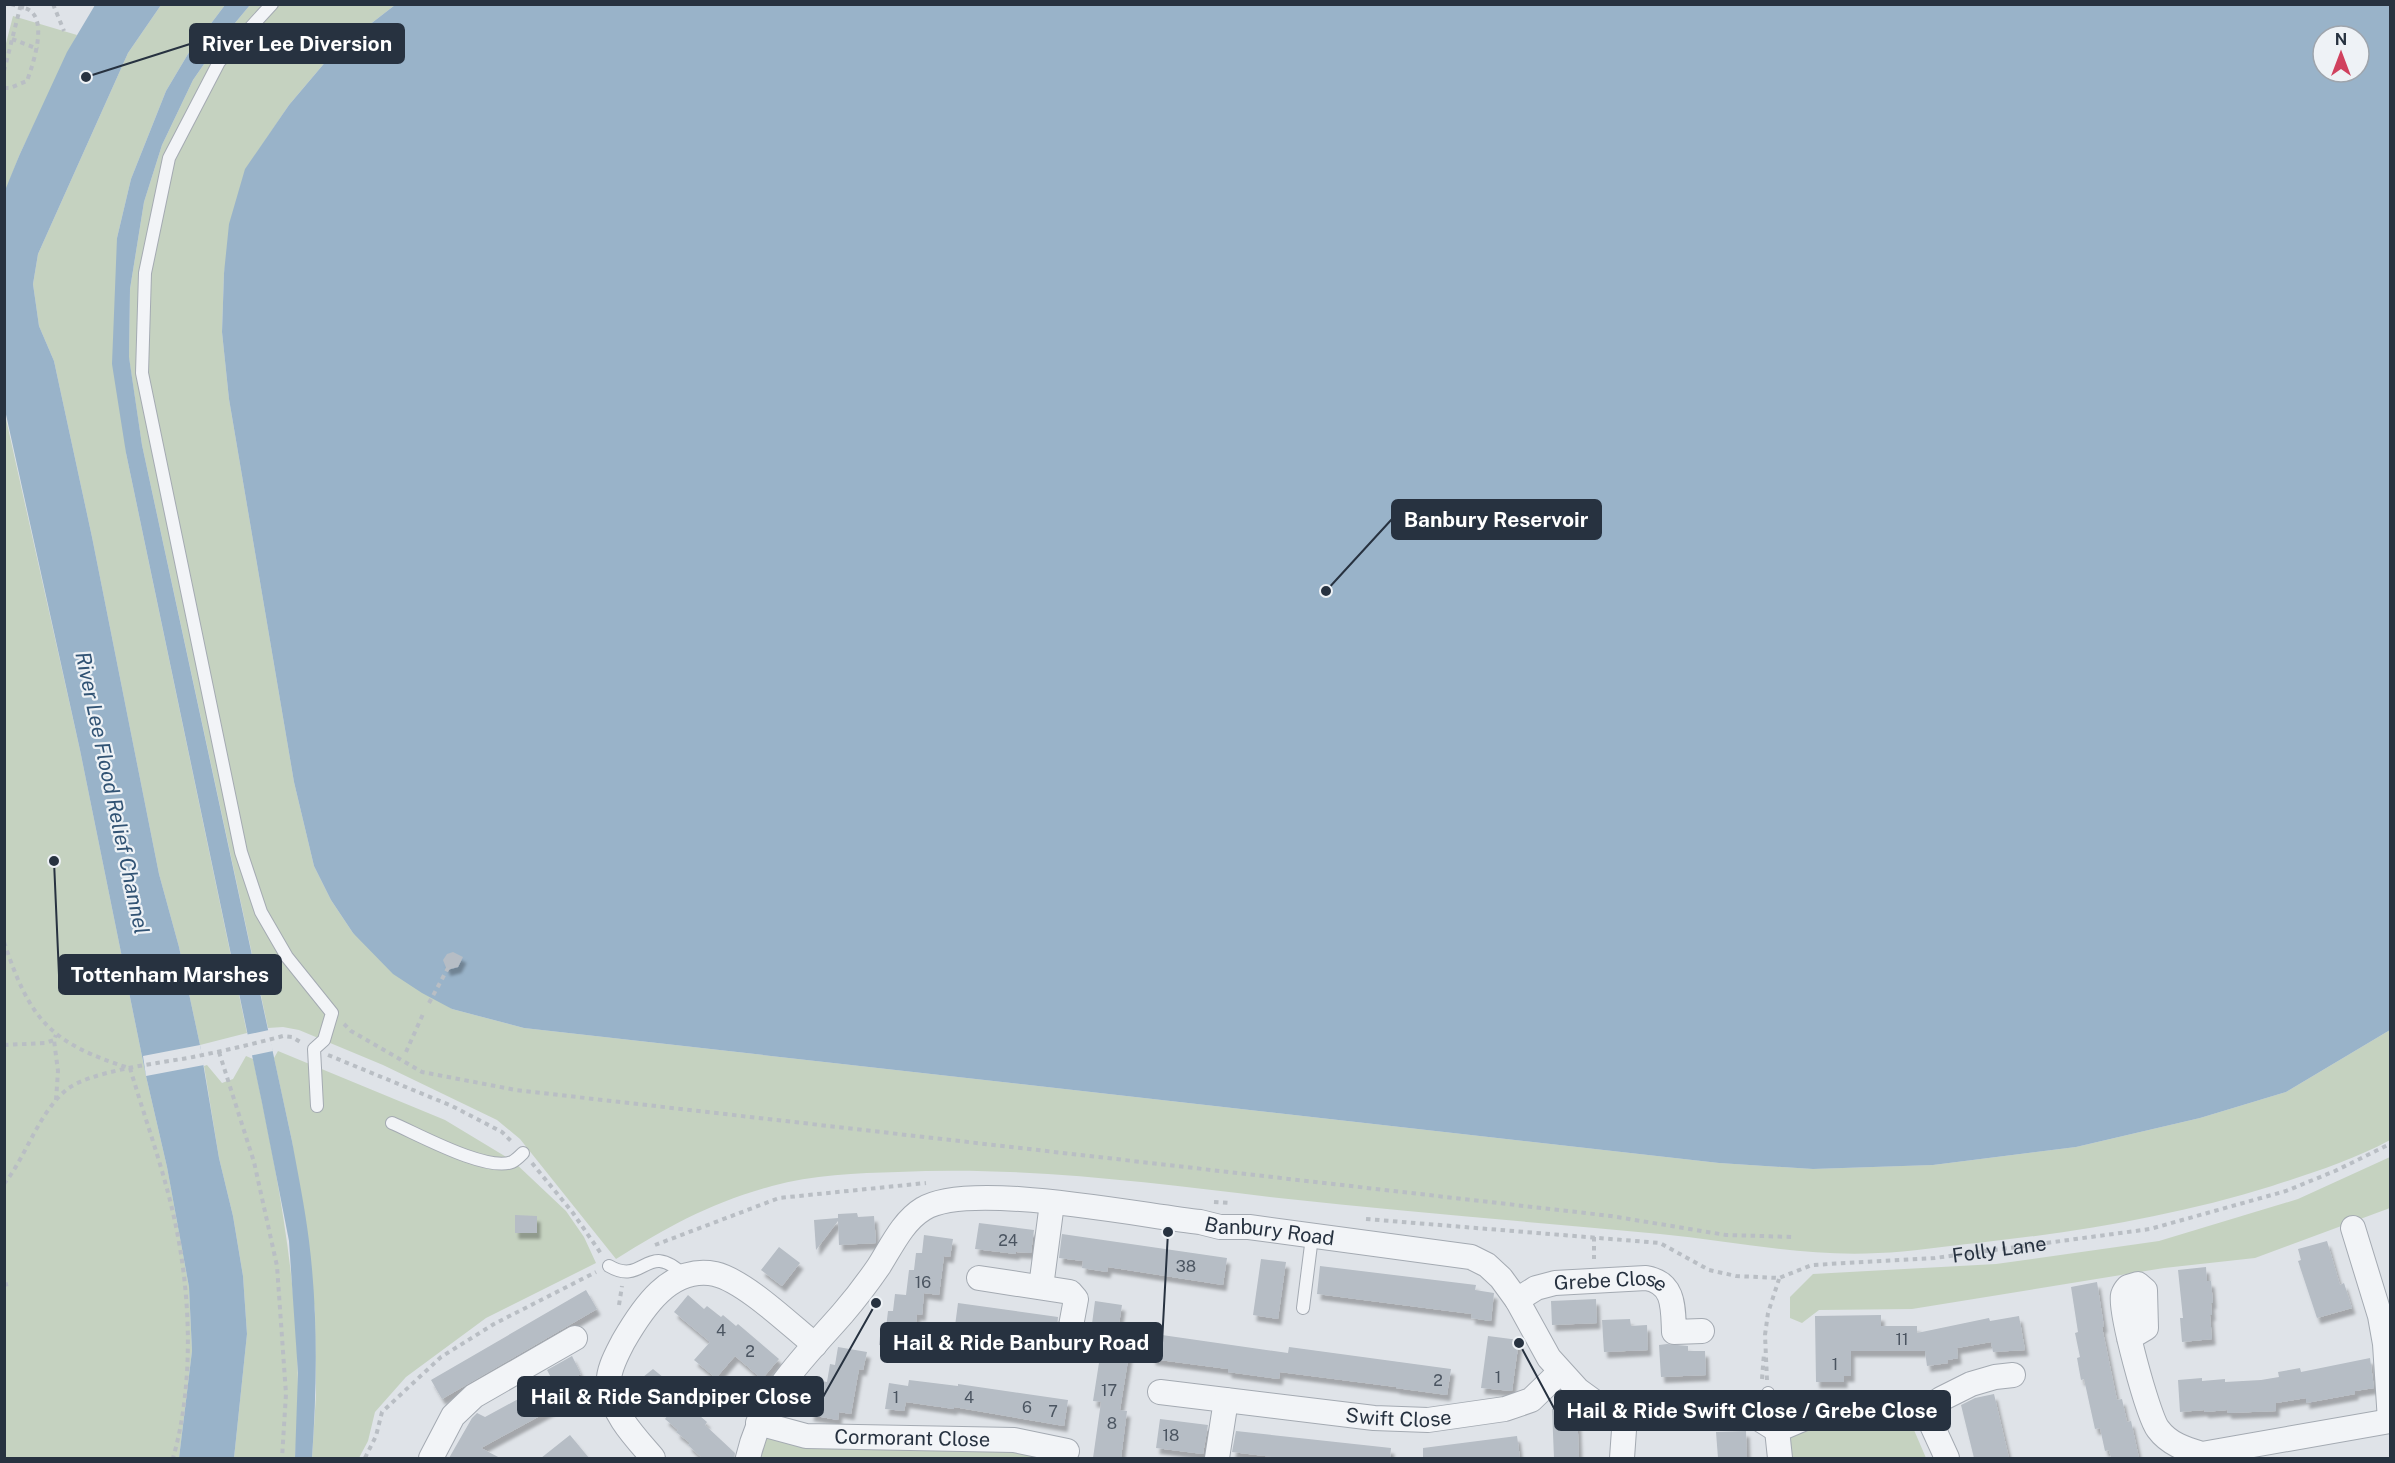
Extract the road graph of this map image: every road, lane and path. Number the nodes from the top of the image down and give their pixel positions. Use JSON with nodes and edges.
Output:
{"nodes":[{"id":1,"x":11,"y":4,"type":"edge"},
{"id":2,"x":53,"y":4,"type":"edge"},
{"id":3,"x":272,"y":4,"type":"edge"},
{"id":4,"x":23,"y":6,"type":"edge"},
{"id":5,"x":64,"y":31,"type":"dead end"},
{"id":6,"x":12,"y":39,"type":"junction"},
{"id":7,"x":38,"y":49,"type":"junction"},
{"id":8,"x":4,"y":70,"type":"edge"},
{"id":9,"x":4,"y":88,"type":"edge"},
{"id":10,"x":4,"y":942,"type":"edge"},
{"id":11,"x":448,"y":968,"type":"dead end"},
{"id":12,"x":429,"y":1003,"type":"dead end"},
{"id":13,"x":332,"y":1013,"type":"junction"},
{"id":14,"x":423,"y":1014,"type":"dead end"},
{"id":15,"x":55,"y":1037,"type":"junction"},
{"id":16,"x":4,"y":1045,"type":"edge"},
{"id":17,"x":314,"y":1049,"type":"junction"},
{"id":18,"x":219,"y":1052,"type":"junction"},
{"id":19,"x":406,"y":1052,"type":"dead end"},
{"id":20,"x":130,"y":1068,"type":"junction"},
{"id":21,"x":56,"y":1101,"type":"junction"},
{"id":22,"x":317,"y":1106,"type":"dead end"},
{"id":23,"x":392,"y":1123,"type":"dead end"},
{"id":24,"x":2391,"y":1144,"type":"edge"},
{"id":25,"x":523,"y":1153,"type":"junction"},
{"id":26,"x":4,"y":1184,"type":"edge"},
{"id":27,"x":909,"y":1184,"type":"dead end"},
{"id":28,"x":1052,"y":1203,"type":"junction"},
{"id":29,"x":2353,"y":1228,"type":"dead end"},
{"id":30,"x":1312,"y":1237,"type":"junction"},
{"id":31,"x":1594,"y":1237,"type":"dead end"},
{"id":32,"x":1794,"y":1237,"type":"dead end"},
{"id":33,"x":648,"y":1248,"type":"dead end"},
{"id":34,"x":1594,"y":1250,"type":"dead end"},
{"id":35,"x":605,"y":1268,"type":"junction"},
{"id":36,"x":624,"y":1272,"type":"junction"},
{"id":37,"x":686,"y":1276,"type":"junction"},
{"id":38,"x":979,"y":1278,"type":"dead end"},
{"id":39,"x":1041,"y":1287,"type":"junction"},
{"id":40,"x":1517,"y":1300,"type":"junction"},
{"id":41,"x":1304,"y":1308,"type":"dead end"},
{"id":42,"x":618,"y":1312,"type":"dead end"},
{"id":43,"x":1071,"y":1326,"type":"dead end"},
{"id":44,"x":1702,"y":1331,"type":"dead end"},
{"id":45,"x":575,"y":1338,"type":"dead end"},
{"id":46,"x":2130,"y":1338,"type":"dead end"},
{"id":47,"x":815,"y":1344,"type":"junction"},
{"id":48,"x":1560,"y":1372,"type":"junction"},
{"id":49,"x":2013,"y":1375,"type":"dead end"},
{"id":50,"x":1160,"y":1392,"type":"dead end"},
{"id":51,"x":1768,"y":1393,"type":"joint"},
{"id":52,"x":1226,"y":1400,"type":"junction"},
{"id":53,"x":1925,"y":1410,"type":"junction"},
{"id":54,"x":1625,"y":1416,"type":"junction"},
{"id":55,"x":2390,"y":1421,"type":"edge"},
{"id":56,"x":758,"y":1423,"type":"junction"},
{"id":57,"x":1777,"y":1430,"type":"junction"},
{"id":58,"x":1066,"y":1451,"type":"dead end"},
{"id":59,"x":173,"y":1458,"type":"edge"},
{"id":60,"x":282,"y":1458,"type":"edge"},
{"id":61,"x":365,"y":1458,"type":"edge"},
{"id":62,"x":431,"y":1458,"type":"edge"},
{"id":63,"x":653,"y":1458,"type":"edge"},
{"id":64,"x":748,"y":1458,"type":"edge"},
{"id":65,"x":1217,"y":1458,"type":"edge"},
{"id":66,"x":1622,"y":1458,"type":"edge"},
{"id":67,"x":1780,"y":1458,"type":"edge"},
{"id":68,"x":1947,"y":1458,"type":"edge"}],
"edges":[{"from":1,"to":4,"type":"path","bridge":true},
{"from":2,"to":5,"type":"path"},
{"from":3,"to":13,"type":"lane"},
{"from":4,"to":6,"type":"path"},
{"from":4,"to":7,"type":"path"},
{"from":6,"to":7,"type":"path"},
{"from":6,"to":8,"type":"path"},
{"from":7,"to":9,"type":"path"},
{"from":10,"to":15,"type":"path"},
{"from":11,"to":12,"type":"path"},
{"from":13,"to":17,"type":"lane"},
{"from":13,"to":32,"type":"path"},
{"from":14,"to":19,"type":"path"},
{"from":15,"to":16,"type":"path"},
{"from":15,"to":20,"type":"path"},
{"from":15,"to":21,"type":"path"},
{"from":17,"to":18,"type":"path"},
{"from":17,"to":22,"type":"lane"},
{"from":17,"to":25,"type":"path"},
{"from":18,"to":20,"type":"path"},
{"from":18,"to":60,"type":"path"},
{"from":20,"to":21,"type":"path"},
{"from":20,"to":59,"type":"path"},
{"from":21,"to":26,"type":"path"},
{"from":23,"to":25,"type":"lane"},
{"from":24,"to":51,"type":"path","name":"Folly Lane"},
{"from":25,"to":35,"type":"path"},
{"from":27,"to":33,"type":"path"},
{"from":28,"to":30,"type":"street","name":"Banbury Road"},
{"from":28,"to":39,"type":"street"},
{"from":28,"to":47,"type":"street","name":"Banbury Road"},
{"from":29,"to":55,"type":"street"},
{"from":30,"to":40,"type":"street","name":"Banbury Road"},
{"from":30,"to":41,"type":"lane"},
{"from":31,"to":34,"type":"path"},
{"from":35,"to":36,"type":"lane"},
{"from":35,"to":61,"type":"path"},
{"from":36,"to":37,"type":"lane"},
{"from":36,"to":42,"type":"path"},
{"from":37,"to":47,"type":"street"},
{"from":37,"to":63,"type":"street"},
{"from":38,"to":39,"type":"street"},
{"from":39,"to":43,"type":"street"},
{"from":40,"to":44,"type":"street","name":"Grebe Close"},
{"from":40,"to":48,"type":"street","name":"Banbury Road"},
{"from":45,"to":62,"type":"street"},
{"from":46,"to":55,"type":"street"},
{"from":47,"to":56,"type":"street","name":"Banbury Road"},
{"from":48,"to":52,"type":"street","name":"Swift Close"},
{"from":48,"to":54,"type":"street","name":"Banbury Road"},
{"from":49,"to":53,"type":"street"},
{"from":50,"to":52,"type":"street","name":"Swift Close"},
{"from":51,"to":57,"type":"lane"},
{"from":52,"to":65,"type":"street"},
{"from":53,"to":57,"type":"street"},
{"from":53,"to":68,"type":"street"},
{"from":54,"to":57,"type":"street","name":"Banbury Road"},
{"from":54,"to":66,"type":"street"},
{"from":56,"to":58,"type":"street","name":"Cormorant Close"},
{"from":56,"to":64,"type":"street","name":"Banbury Road"},
{"from":57,"to":67,"type":"street"}]}
